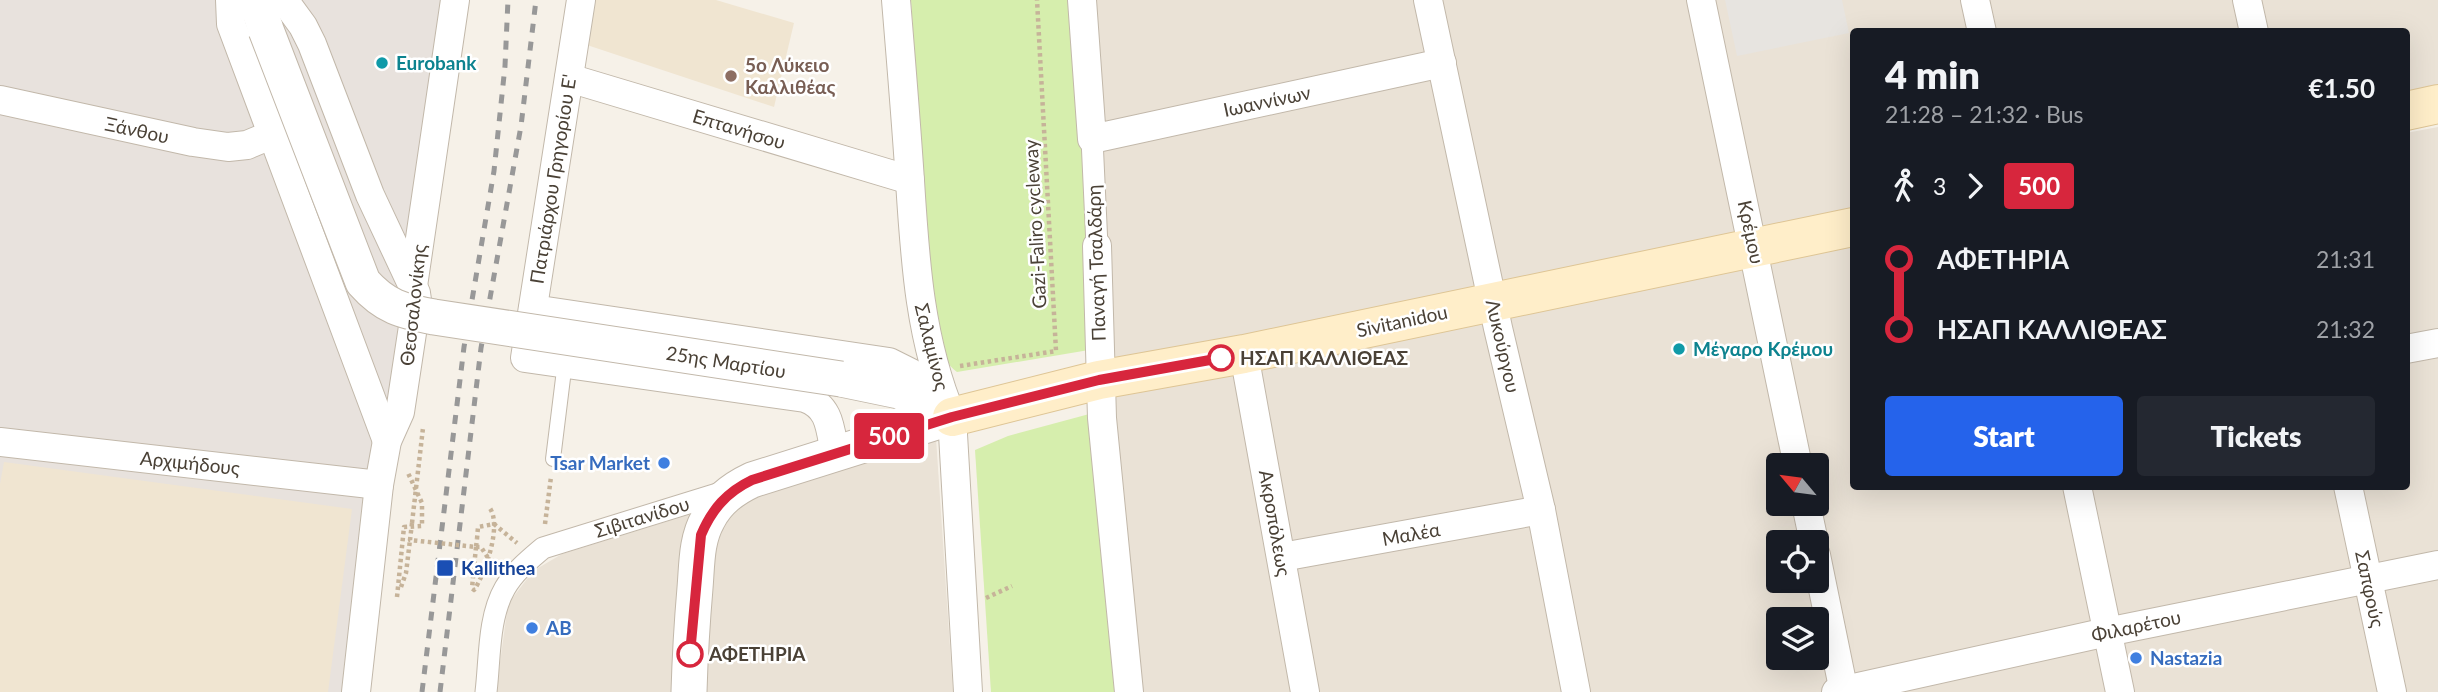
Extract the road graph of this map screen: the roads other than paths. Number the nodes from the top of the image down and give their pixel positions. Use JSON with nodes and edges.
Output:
{"nodes":[{"id":1,"x":230,"y":0,"type":"edge"},
{"id":2,"x":284,"y":0,"type":"edge"},
{"id":3,"x":455,"y":0,"type":"edge"},
{"id":4,"x":581,"y":0,"type":"edge"},
{"id":5,"x":896,"y":0,"type":"edge"},
{"id":6,"x":1082,"y":0,"type":"edge"},
{"id":7,"x":1428,"y":0,"type":"edge"},
{"id":8,"x":1702,"y":0,"type":"edge"},
{"id":9,"x":1976,"y":0,"type":"edge"},
{"id":10,"x":2247,"y":0,"type":"edge"},
{"id":11,"x":261,"y":15,"type":"edge"},
{"id":12,"x":1981,"y":28,"type":"edge"},
{"id":13,"x":2253,"y":28,"type":"edge"},
{"id":14,"x":1442,"y":63,"type":"junction"},
{"id":15,"x":569,"y":78,"type":"junction"},
{"id":16,"x":0,"y":100,"type":"edge"},
{"id":17,"x":2438,"y":104,"type":"edge"},
{"id":18,"x":2410,"y":110,"type":"edge"},
{"id":19,"x":273,"y":134,"type":"junction"},
{"id":20,"x":1092,"y":139,"type":"junction"},
{"id":21,"x":910,"y":180,"type":"junction"},
{"id":22,"x":1850,"y":228,"type":"edge"},
{"id":23,"x":1097,"y":246,"type":"joint"},
{"id":24,"x":1755,"y":248,"type":"junction"},
{"id":25,"x":413,"y":286,"type":"junction"},
{"id":26,"x":1493,"y":302,"type":"junction"},
{"id":27,"x":533,"y":309,"type":"junction"},
{"id":28,"x":2438,"y":343,"type":"edge"},
{"id":29,"x":2410,"y":348,"type":"edge"},
{"id":30,"x":1244,"y":355,"type":"junction"},
{"id":31,"x":525,"y":358,"type":"joint"},
{"id":32,"x":565,"y":362,"type":"junction"},
{"id":33,"x":1099,"y":380,"type":"junction"},
{"id":34,"x":952,"y":417,"type":"junction"},
{"id":35,"x":387,"y":441,"type":"junction"},
{"id":36,"x":0,"y":442,"type":"edge"},
{"id":37,"x":1795,"y":453,"type":"edge"},
{"id":38,"x":835,"y":454,"type":"junction"},
{"id":39,"x":553,"y":459,"type":"road end"},
{"id":40,"x":379,"y":485,"type":"junction"},
{"id":41,"x":735,"y":488,"type":"junction"},
{"id":42,"x":2078,"y":490,"type":"edge"},
{"id":43,"x":2349,"y":490,"type":"edge"},
{"id":44,"x":1541,"y":510,"type":"junction"},
{"id":45,"x":1282,"y":557,"type":"junction"},
{"id":46,"x":2438,"y":565,"type":"edge"},
{"id":47,"x":2368,"y":580,"type":"junction"},
{"id":48,"x":1823,"y":593,"type":"edge"},
{"id":49,"x":2107,"y":632,"type":"junction"},
{"id":50,"x":1841,"y":691,"type":"edge"},
{"id":51,"x":356,"y":692,"type":"edge"},
{"id":52,"x":486,"y":692,"type":"edge"},
{"id":53,"x":690,"y":692,"type":"edge"},
{"id":54,"x":968,"y":692,"type":"edge"},
{"id":55,"x":1129,"y":692,"type":"edge"},
{"id":56,"x":1305,"y":692,"type":"edge"},
{"id":57,"x":1576,"y":692,"type":"edge"},
{"id":58,"x":2120,"y":692,"type":"edge"},
{"id":59,"x":2392,"y":692,"type":"edge"}],
"edges":[{"from":1,"to":19,"type":"street"},
{"from":2,"to":25,"type":"street"},
{"from":3,"to":25,"type":"street","name":"Θεσσαλονίκης"},
{"from":4,"to":15,"type":"street","name":"Πατριάρχου Γρηγορίου Ε'"},
{"from":5,"to":21,"type":"street","name":"Σαλαμίνος"},
{"from":6,"to":20,"type":"street","name":"Παναγή Τσαλδάρη"},
{"from":7,"to":14,"type":"street","name":"Λυκούργου"},
{"from":8,"to":24,"type":"street","name":"Κρέμου"},
{"from":9,"to":12,"type":"street"},
{"from":10,"to":13,"type":"street"},
{"from":11,"to":34,"type":"street","name":"25ης Μαρτίου","bridge":true},
{"from":14,"to":20,"type":"street","name":"Ιωαννίνων"},
{"from":14,"to":26,"type":"street","name":"Λυκούργου"},
{"from":15,"to":21,"type":"street","name":"Επτανήσου"},
{"from":15,"to":27,"type":"street","name":"Πατριάρχου Γρηγορίου Ε'"},
{"from":16,"to":19,"type":"street","name":"Ξάνθου"},
{"from":17,"to":18,"type":"main road"},
{"from":19,"to":35,"type":"street"},
{"from":20,"to":23,"type":"street","name":"Παναγή Τσαλδάρη"},
{"from":21,"to":34,"type":"street","name":"Σαλαμίνος"},
{"from":22,"to":24,"type":"main road","name":"Sivitanidou"},
{"from":23,"to":33,"type":"street","name":"Παναγή Τσαλδάρη"},
{"from":24,"to":26,"type":"main road","name":"Sivitanidou"},
{"from":24,"to":37,"type":"street","name":"Κρέμου"},
{"from":25,"to":35,"type":"street","name":"Θεσσαλονίκης"},
{"from":26,"to":30,"type":"main road","name":"Sivitanidou"},
{"from":26,"to":44,"type":"street","name":"Λυκούργου"},
{"from":27,"to":31,"type":"street","name":"Πατριάρχου Γρηγορίου Ε'"},
{"from":27,"to":34,"type":"street","name":"25ης Μαρτίου"},
{"from":28,"to":29,"type":"street"},
{"from":30,"to":33,"type":"main road","name":"Sivitanidou"},
{"from":30,"to":45,"type":"street","name":"Ακροπόλεως"},
{"from":31,"to":32,"type":"street","name":"25ης Μαρτίου"},
{"from":32,"to":38,"type":"street","name":"25ης Μαρτίου"},
{"from":32,"to":39,"type":"lane"},
{"from":33,"to":34,"type":"main road","name":"Sivitanidou"},
{"from":33,"to":55,"type":"street","name":"Παναγή Τσαλδάρη"},
{"from":34,"to":38,"type":"street","name":"Σιβιτανίδου"},
{"from":34,"to":54,"type":"street","name":"Σαλαμίνος"},
{"from":35,"to":40,"type":"street","name":"Θεσσαλονίκης"},
{"from":36,"to":40,"type":"street","name":"Αρχιμήδους"},
{"from":38,"to":41,"type":"street","name":"Σιβιτανίδου"},
{"from":40,"to":51,"type":"street","name":"Θεσσαλονίκης"},
{"from":41,"to":52,"type":"street","name":"Σιβιτανίδου"},
{"from":41,"to":53,"type":"street"},
{"from":42,"to":49,"type":"street"},
{"from":43,"to":47,"type":"street","name":"Σαπφούς"},
{"from":44,"to":45,"type":"street","name":"Μαλέα"},
{"from":44,"to":57,"type":"street","name":"Λυκούργου"},
{"from":45,"to":56,"type":"street","name":"Ακροπόλεως"},
{"from":46,"to":47,"type":"street","name":"Φιλαρέτου"},
{"from":47,"to":49,"type":"street","name":"Φιλαρέτου"},
{"from":47,"to":59,"type":"street","name":"Σαπφούς"},
{"from":48,"to":50,"type":"street"},
{"from":49,"to":50,"type":"street","name":"Φιλαρέτου"},
{"from":49,"to":58,"type":"street"}]}
